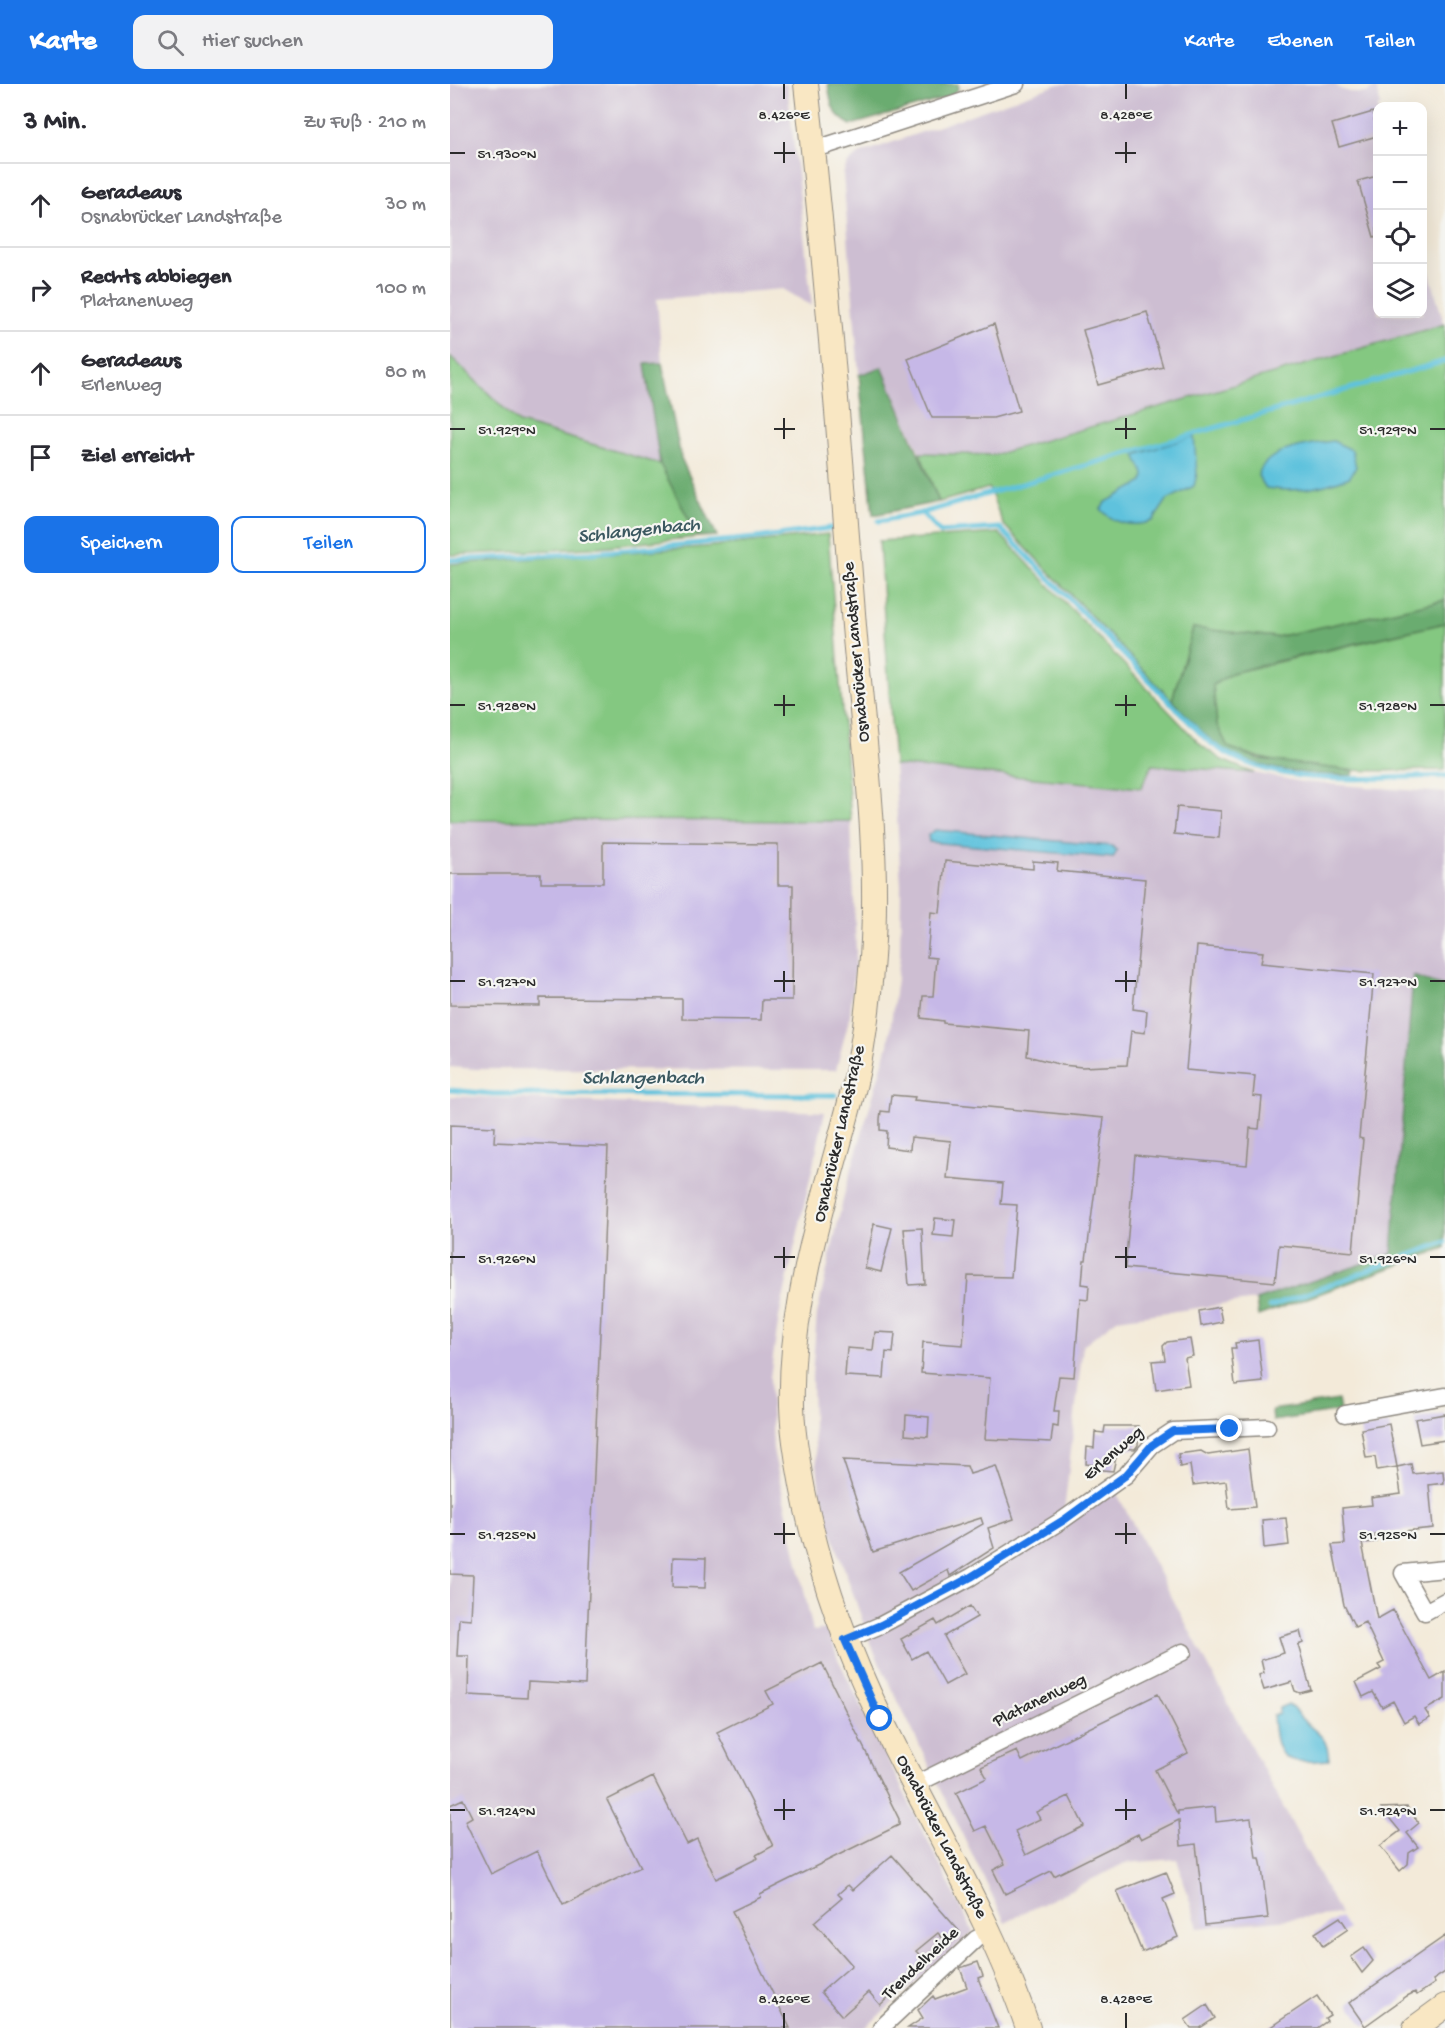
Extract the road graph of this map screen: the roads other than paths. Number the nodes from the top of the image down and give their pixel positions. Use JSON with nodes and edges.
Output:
{"nodes":[{"id":1,"x":806,"y":84,"type":"edge"},
{"id":2,"x":1016,"y":84,"type":"edge"},
{"id":3,"x":813,"y":150,"type":"junction"},
{"id":4,"x":1445,"y":1396,"type":"edge"},
{"id":5,"x":1345,"y":1414,"type":"dead end"},
{"id":6,"x":1267,"y":1427,"type":"dead end"},
{"id":7,"x":1445,"y":1569,"type":"edge"},
{"id":8,"x":1445,"y":1601,"type":"edge"},
{"id":9,"x":845,"y":1640,"type":"junction"},
{"id":10,"x":1184,"y":1652,"type":"dead end"},
{"id":11,"x":914,"y":1785,"type":"junction"},
{"id":12,"x":989,"y":1932,"type":"junction"},
{"id":13,"x":1445,"y":2006,"type":"edge"},
{"id":14,"x":881,"y":2028,"type":"edge"},
{"id":15,"x":1028,"y":2028,"type":"edge"},
{"id":16,"x":1415,"y":2028,"type":"edge"}],
"edges":[{"from":1,"to":3,"type":"street","name":"Osnabrücker Landstraße"},
{"from":2,"to":3,"type":"street"},
{"from":3,"to":9,"type":"street","name":"Osnabrücker Landstraße"},
{"from":4,"to":5,"type":"street"},
{"from":6,"to":9,"type":"street","name":"Erlenweg"},
{"from":7,"to":8,"type":"street"},
{"from":9,"to":11,"type":"street","name":"Osnabrücker Landstraße"},
{"from":10,"to":11,"type":"street","name":"Platanenweg"},
{"from":11,"to":12,"type":"street","name":"Osnabrücker Landstraße"},
{"from":12,"to":14,"type":"street","name":"Trendelheide"},
{"from":12,"to":15,"type":"street","name":"Osnabrücker Landstraße"},
{"from":13,"to":16,"type":"street"}]}
